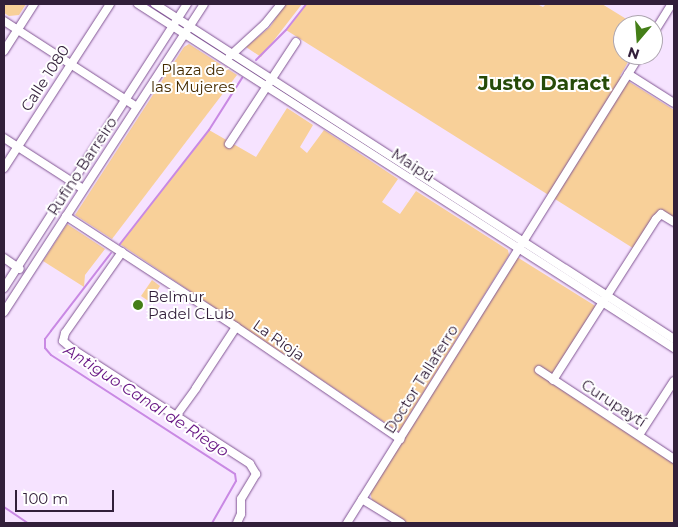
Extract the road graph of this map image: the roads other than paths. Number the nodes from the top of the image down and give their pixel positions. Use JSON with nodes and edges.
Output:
{"nodes":[{"id":1,"x":34,"y":4,"type":"edge"},
{"id":2,"x":110,"y":4,"type":"edge"},
{"id":3,"x":138,"y":4,"type":"edge"},
{"id":4,"x":155,"y":4,"type":"edge"},
{"id":5,"x":187,"y":4,"type":"edge"},
{"id":6,"x":204,"y":4,"type":"edge"},
{"id":7,"x":280,"y":4,"type":"edge"},
{"id":8,"x":672,"y":4,"type":"edge"},
{"id":9,"x":178,"y":18,"type":"junction"},
{"id":10,"x":663,"y":18,"type":"edge"},
{"id":11,"x":4,"y":21,"type":"edge"},
{"id":12,"x":189,"y":26,"type":"junction"},
{"id":13,"x":173,"y":27,"type":"junction"},
{"id":14,"x":17,"y":30,"type":"junction"},
{"id":15,"x":184,"y":34,"type":"junction"},
{"id":16,"x":296,"y":42,"type":"dead end"},
{"id":17,"x":4,"y":51,"type":"edge"},
{"id":18,"x":232,"y":53,"type":"junction"},
{"id":19,"x":225,"y":61,"type":"junction"},
{"id":20,"x":71,"y":64,"type":"junction"},
{"id":21,"x":634,"y":65,"type":"edge"},
{"id":22,"x":628,"y":74,"type":"junction"},
{"id":23,"x":271,"y":79,"type":"junction"},
{"id":24,"x":266,"y":87,"type":"junction"},
{"id":25,"x":126,"y":100,"type":"junction"},
{"id":26,"x":674,"y":103,"type":"edge"},
{"id":27,"x":137,"y":107,"type":"junction"},
{"id":28,"x":354,"y":132,"type":"junction"},
{"id":29,"x":4,"y":138,"type":"edge"},
{"id":30,"x":348,"y":140,"type":"junction"},
{"id":31,"x":229,"y":144,"type":"dead end"},
{"id":32,"x":18,"y":146,"type":"junction"},
{"id":33,"x":4,"y":168,"type":"edge"},
{"id":34,"x":73,"y":182,"type":"junction"},
{"id":35,"x":438,"y":186,"type":"junction"},
{"id":36,"x":83,"y":189,"type":"junction"},
{"id":37,"x":432,"y":194,"type":"junction"},
{"id":38,"x":66,"y":216,"type":"junction"},
{"id":39,"x":674,"y":222,"type":"edge"},
{"id":40,"x":522,"y":241,"type":"junction"},
{"id":41,"x":518,"y":249,"type":"junction"},
{"id":42,"x":122,"y":252,"type":"junction"},
{"id":43,"x":4,"y":258,"type":"edge"},
{"id":44,"x":18,"y":267,"type":"junction"},
{"id":45,"x":28,"y":274,"type":"junction"},
{"id":46,"x":4,"y":288,"type":"edge"},
{"id":47,"x":605,"y":299,"type":"junction"},
{"id":48,"x":4,"y":312,"type":"edge"},
{"id":49,"x":236,"y":326,"type":"junction"},
{"id":50,"x":674,"y":338,"type":"edge"},
{"id":51,"x":674,"y":348,"type":"edge"},
{"id":52,"x":538,"y":370,"type":"dead end"},
{"id":53,"x":553,"y":380,"type":"junction"},
{"id":54,"x":674,"y":381,"type":"edge"},
{"id":55,"x":176,"y":416,"type":"junction"},
{"id":56,"x":639,"y":435,"type":"junction"},
{"id":57,"x":400,"y":439,"type":"junction"},
{"id":58,"x":674,"y":459,"type":"edge"},
{"id":59,"x":362,"y":499,"type":"junction"},
{"id":60,"x":237,"y":523,"type":"edge"},
{"id":61,"x":347,"y":523,"type":"edge"},
{"id":62,"x":400,"y":523,"type":"edge"}],
"edges":[{"from":1,"to":14,"type":"street"},
{"from":2,"to":20,"type":"street","name":"Calle 1080"},
{"from":3,"to":13,"type":"street","name":"Maipú"},
{"from":4,"to":9,"type":"street","name":"Maipú"},
{"from":5,"to":9,"type":"street"},
{"from":6,"to":12,"type":"street"},
{"from":7,"to":18,"type":"street"},
{"from":8,"to":10,"type":"street"},
{"from":9,"to":12,"type":"street","name":"Maipú"},
{"from":9,"to":13,"type":"street","name":"Rufino Barreiro"},
{"from":11,"to":14,"type":"street"},
{"from":12,"to":15,"type":"street","name":"Rufino Barreiro"},
{"from":12,"to":18,"type":"street","name":"Maipú"},
{"from":13,"to":15,"type":"street","name":"Maipú"},
{"from":13,"to":25,"type":"street","name":"Rufino Barreiro"},
{"from":14,"to":17,"type":"street"},
{"from":14,"to":20,"type":"street"},
{"from":15,"to":19,"type":"street","name":"Maipú"},
{"from":15,"to":27,"type":"street","name":"Rufino Barreiro"},
{"from":16,"to":23,"type":"street"},
{"from":18,"to":19,"type":"street"},
{"from":18,"to":23,"type":"street","name":"Maipú"},
{"from":19,"to":24,"type":"street","name":"Maipú"},
{"from":20,"to":25,"type":"street"},
{"from":20,"to":32,"type":"street","name":"Calle 1080"},
{"from":21,"to":22,"type":"street"},
{"from":22,"to":26,"type":"street"},
{"from":22,"to":40,"type":"street"},
{"from":23,"to":24,"type":"street"},
{"from":23,"to":28,"type":"street","name":"Maipú"},
{"from":24,"to":30,"type":"street","name":"Maipú"},
{"from":24,"to":31,"type":"street"},
{"from":25,"to":27,"type":"street"},
{"from":25,"to":34,"type":"street","name":"Rufino Barreiro"},
{"from":27,"to":36,"type":"street","name":"Rufino Barreiro"},
{"from":28,"to":30,"type":"street"},
{"from":28,"to":35,"type":"street","name":"Maipú"},
{"from":29,"to":32,"type":"street"},
{"from":30,"to":37,"type":"street","name":"Maipú"},
{"from":32,"to":33,"type":"street","name":"Calle 1080"},
{"from":32,"to":34,"type":"street"},
{"from":34,"to":36,"type":"street"},
{"from":34,"to":44,"type":"street","name":"Rufino Barreiro"},
{"from":35,"to":37,"type":"street"},
{"from":35,"to":40,"type":"street","name":"Maipú"},
{"from":36,"to":38,"type":"street","name":"Rufino Barreiro"},
{"from":37,"to":41,"type":"street","name":"Maipú"},
{"from":38,"to":42,"type":"street","name":"La Rioja"},
{"from":38,"to":45,"type":"street","name":"Rufino Barreiro"},
{"from":39,"to":47,"type":"street"},
{"from":40,"to":41,"type":"street","name":"Doctor Tallaferro"},
{"from":40,"to":47,"type":"street","name":"Maipú"},
{"from":41,"to":47,"type":"street","name":"Maipú"},
{"from":41,"to":57,"type":"street","name":"Doctor Tallaferro"},
{"from":42,"to":49,"type":"street","name":"La Rioja"},
{"from":42,"to":55,"type":"street"},
{"from":43,"to":44,"type":"street"},
{"from":44,"to":45,"type":"street"},
{"from":44,"to":46,"type":"street","name":"Rufino Barreiro"},
{"from":45,"to":48,"type":"street","name":"Rufino Barreiro"},
{"from":47,"to":50,"type":"street","name":"Maipú"},
{"from":47,"to":51,"type":"street","name":"Maipú"},
{"from":47,"to":53,"type":"street"},
{"from":49,"to":55,"type":"street"},
{"from":49,"to":57,"type":"street","name":"La Rioja"},
{"from":52,"to":53,"type":"street","name":"Curupaytí"},
{"from":53,"to":56,"type":"street","name":"Curupaytí"},
{"from":54,"to":56,"type":"street"},
{"from":55,"to":60,"type":"street"},
{"from":56,"to":58,"type":"street","name":"Curupaytí"},
{"from":57,"to":59,"type":"street","name":"Doctor Tallaferro"},
{"from":59,"to":61,"type":"street","name":"Doctor Tallaferro"},
{"from":59,"to":62,"type":"street"}]}
